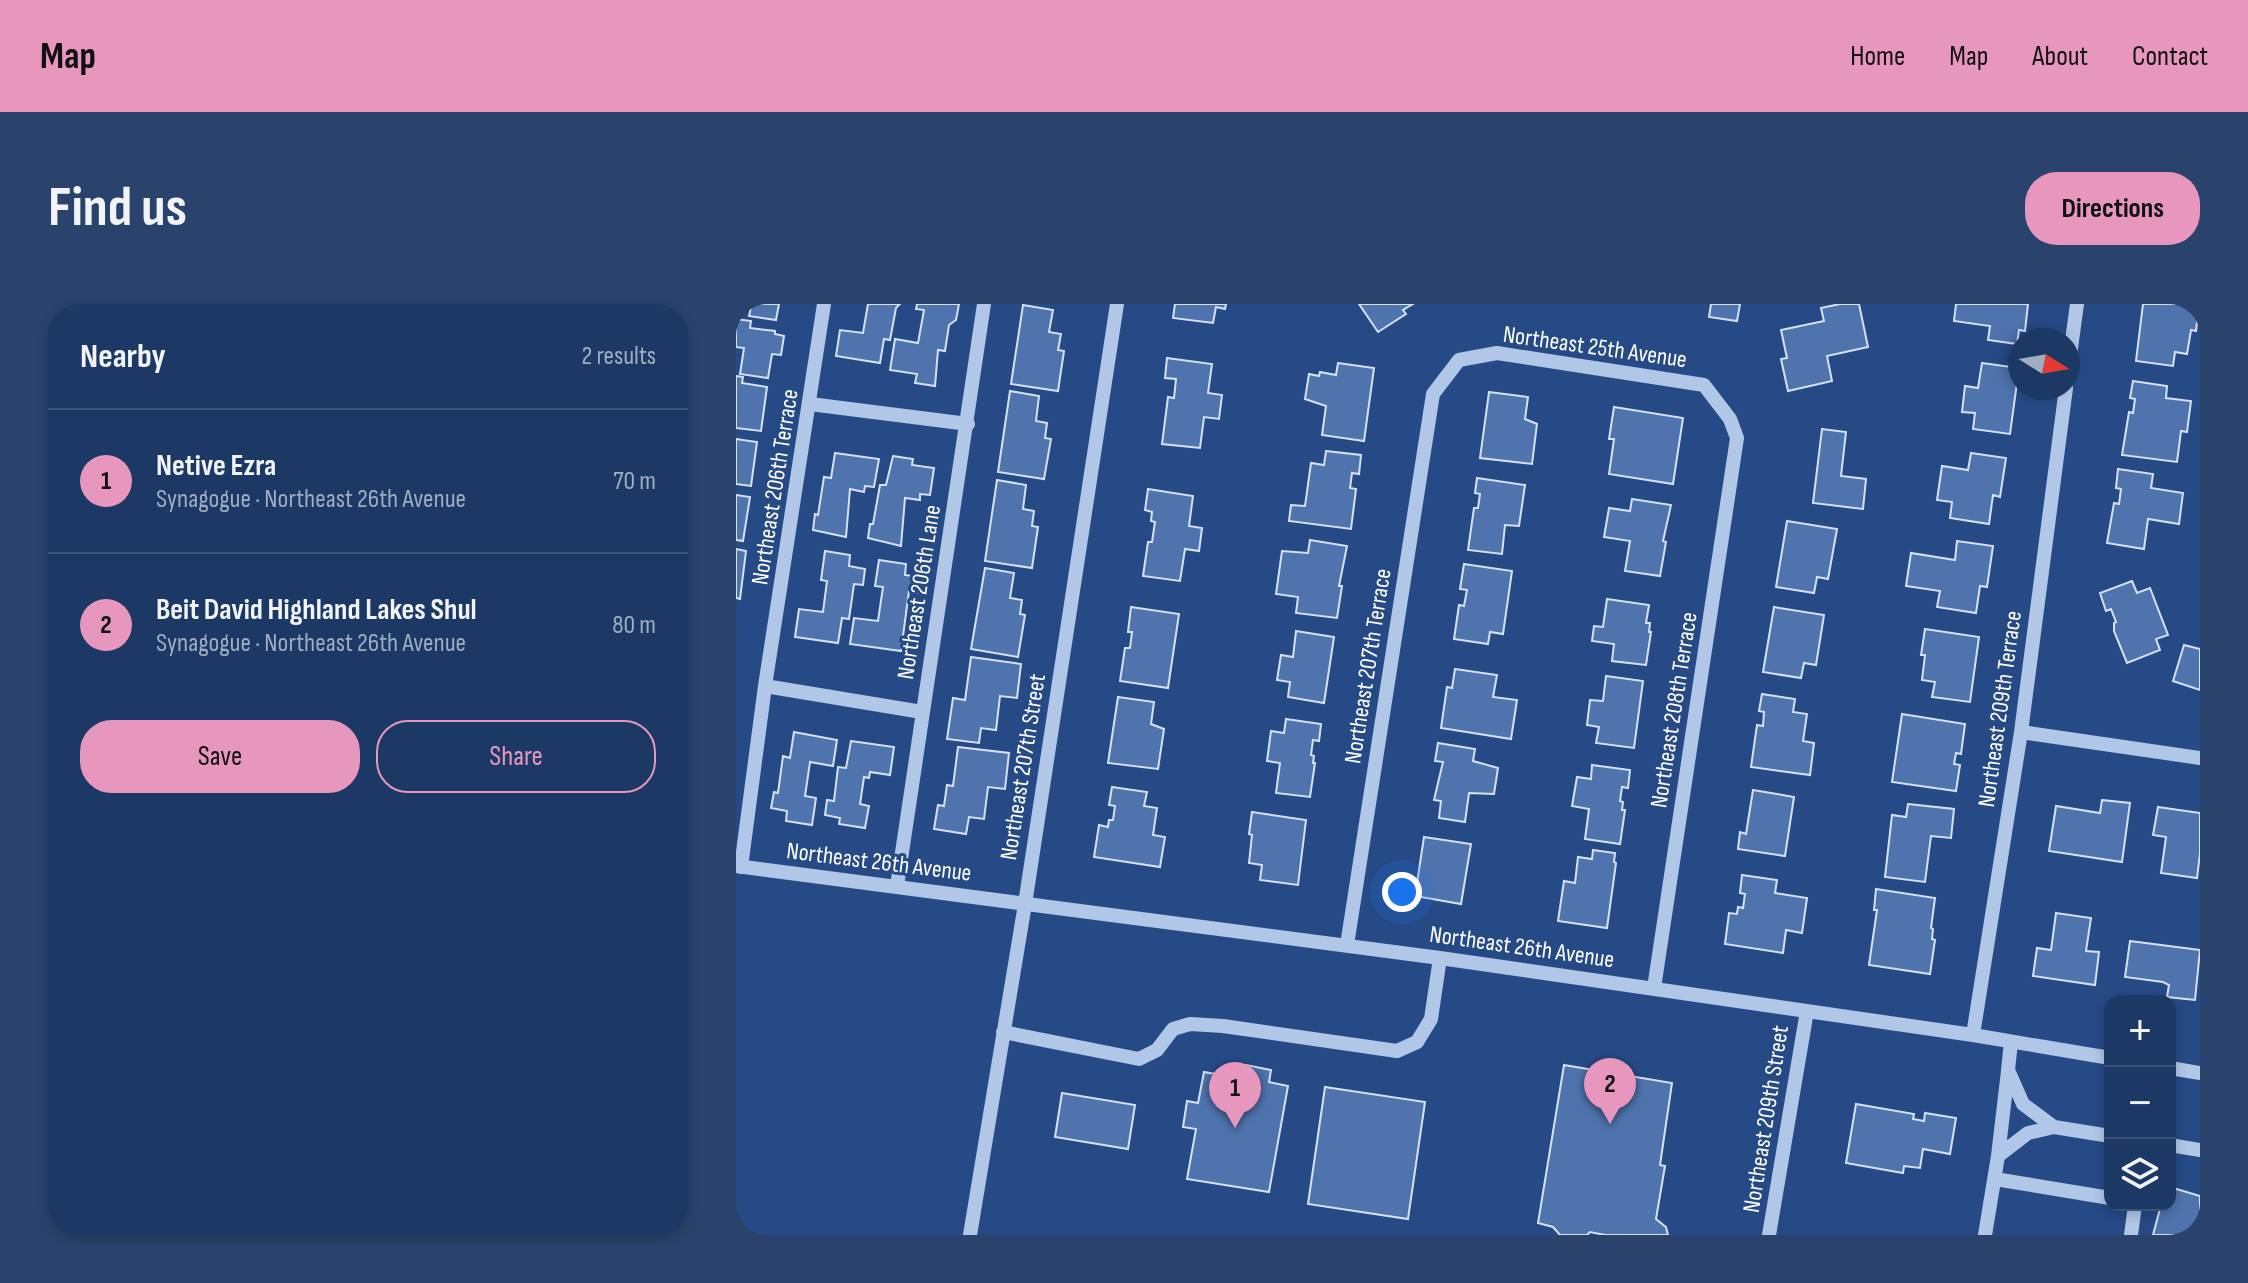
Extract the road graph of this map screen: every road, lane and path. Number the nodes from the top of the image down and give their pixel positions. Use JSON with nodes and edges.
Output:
{"nodes":[{"id":1,"x":824,"y":304,"type":"edge"},
{"id":2,"x":984,"y":304,"type":"edge"},
{"id":3,"x":1117,"y":304,"type":"edge"},
{"id":4,"x":2077,"y":304,"type":"edge"},
{"id":5,"x":2074,"y":328,"type":"edge"},
{"id":6,"x":1433,"y":394,"type":"joint"},
{"id":7,"x":2064,"y":400,"type":"edge"},
{"id":8,"x":810,"y":404,"type":"junction"},
{"id":9,"x":968,"y":424,"type":"junction"},
{"id":10,"x":1737,"y":438,"type":"joint"},
{"id":11,"x":765,"y":686,"type":"junction"},
{"id":12,"x":922,"y":712,"type":"junction"},
{"id":13,"x":2021,"y":732,"type":"junction"},
{"id":14,"x":2200,"y":758,"type":"edge"},
{"id":15,"x":738,"y":867,"type":"edge"},
{"id":16,"x":897,"y":886,"type":"junction"},
{"id":17,"x":1025,"y":904,"type":"junction"},
{"id":18,"x":1347,"y":945,"type":"junction"},
{"id":19,"x":1440,"y":958,"type":"junction"},
{"id":20,"x":1654,"y":988,"type":"junction"},
{"id":21,"x":1807,"y":1011,"type":"junction"},
{"id":22,"x":1003,"y":1032,"type":"junction"},
{"id":23,"x":1973,"y":1035,"type":"junction"},
{"id":24,"x":2011,"y":1042,"type":"junction"},
{"id":25,"x":2104,"y":1057,"type":"edge"},
{"id":26,"x":2176,"y":1069,"type":"edge"},
{"id":27,"x":2008,"y":1070,"type":"junction"},
{"id":28,"x":2200,"y":1073,"type":"edge"},
{"id":29,"x":2054,"y":1127,"type":"junction"},
{"id":30,"x":2104,"y":1135,"type":"edge"},
{"id":31,"x":2176,"y":1146,"type":"edge"},
{"id":32,"x":2200,"y":1150,"type":"edge"},
{"id":33,"x":1998,"y":1156,"type":"junction"},
{"id":34,"x":1995,"y":1179,"type":"junction"},
{"id":35,"x":2104,"y":1197,"type":"edge"},
{"id":36,"x":2134,"y":1211,"type":"edge"},
{"id":37,"x":970,"y":1235,"type":"edge"},
{"id":38,"x":1769,"y":1235,"type":"edge"},
{"id":39,"x":1985,"y":1235,"type":"edge"},
{"id":40,"x":2131,"y":1235,"type":"edge"}],
"edges":[{"from":1,"to":8,"type":"street","name":"Northeast 206th Terrace"},
{"from":2,"to":9,"type":"street","name":"Northeast 206th Lane"},
{"from":3,"to":17,"type":"street","name":"Northeast 207th Street"},
{"from":4,"to":5,"type":"street"},
{"from":6,"to":10,"type":"street","name":"Northeast 25th Avenue"},
{"from":6,"to":18,"type":"street","name":"Northeast 207th Terrace"},
{"from":7,"to":13,"type":"street","name":"Northeast 209th Terrace"},
{"from":8,"to":9,"type":"street"},
{"from":8,"to":11,"type":"street","name":"Northeast 206th Terrace"},
{"from":9,"to":12,"type":"street","name":"Northeast 206th Lane"},
{"from":10,"to":20,"type":"street","name":"Northeast 208th Terrace"},
{"from":11,"to":12,"type":"street"},
{"from":11,"to":15,"type":"street","name":"Northeast 206th Terrace"},
{"from":12,"to":16,"type":"street","name":"Northeast 206th Lane"},
{"from":13,"to":14,"type":"street"},
{"from":13,"to":23,"type":"street","name":"Northeast 209th Terrace"},
{"from":15,"to":16,"type":"street","name":"Northeast 26th Avenue"},
{"from":16,"to":17,"type":"street","name":"Northeast 26th Avenue"},
{"from":17,"to":18,"type":"street","name":"Northeast 26th Avenue"},
{"from":17,"to":22,"type":"street","name":"Northeast 207th Street"},
{"from":18,"to":19,"type":"street","name":"Northeast 26th Avenue"},
{"from":19,"to":20,"type":"street","name":"Northeast 26th Avenue"},
{"from":19,"to":22,"type":"street"},
{"from":20,"to":21,"type":"street","name":"Northeast 26th Avenue"},
{"from":21,"to":23,"type":"street","name":"Northeast 26th Avenue"},
{"from":21,"to":38,"type":"street","name":"Northeast 209th Street"},
{"from":22,"to":37,"type":"street","name":"Northeast 207th Street"},
{"from":23,"to":24,"type":"street","name":"Northeast 26th Avenue"},
{"from":24,"to":25,"type":"street","name":"Northeast 26th Avenue"},
{"from":24,"to":27,"type":"street"},
{"from":26,"to":28,"type":"street"},
{"from":27,"to":29,"type":"street"},
{"from":27,"to":33,"type":"street"},
{"from":29,"to":30,"type":"street"},
{"from":29,"to":33,"type":"street"},
{"from":31,"to":32,"type":"street"},
{"from":33,"to":34,"type":"street"},
{"from":34,"to":35,"type":"street"},
{"from":34,"to":39,"type":"street"},
{"from":36,"to":40,"type":"street"}]}
